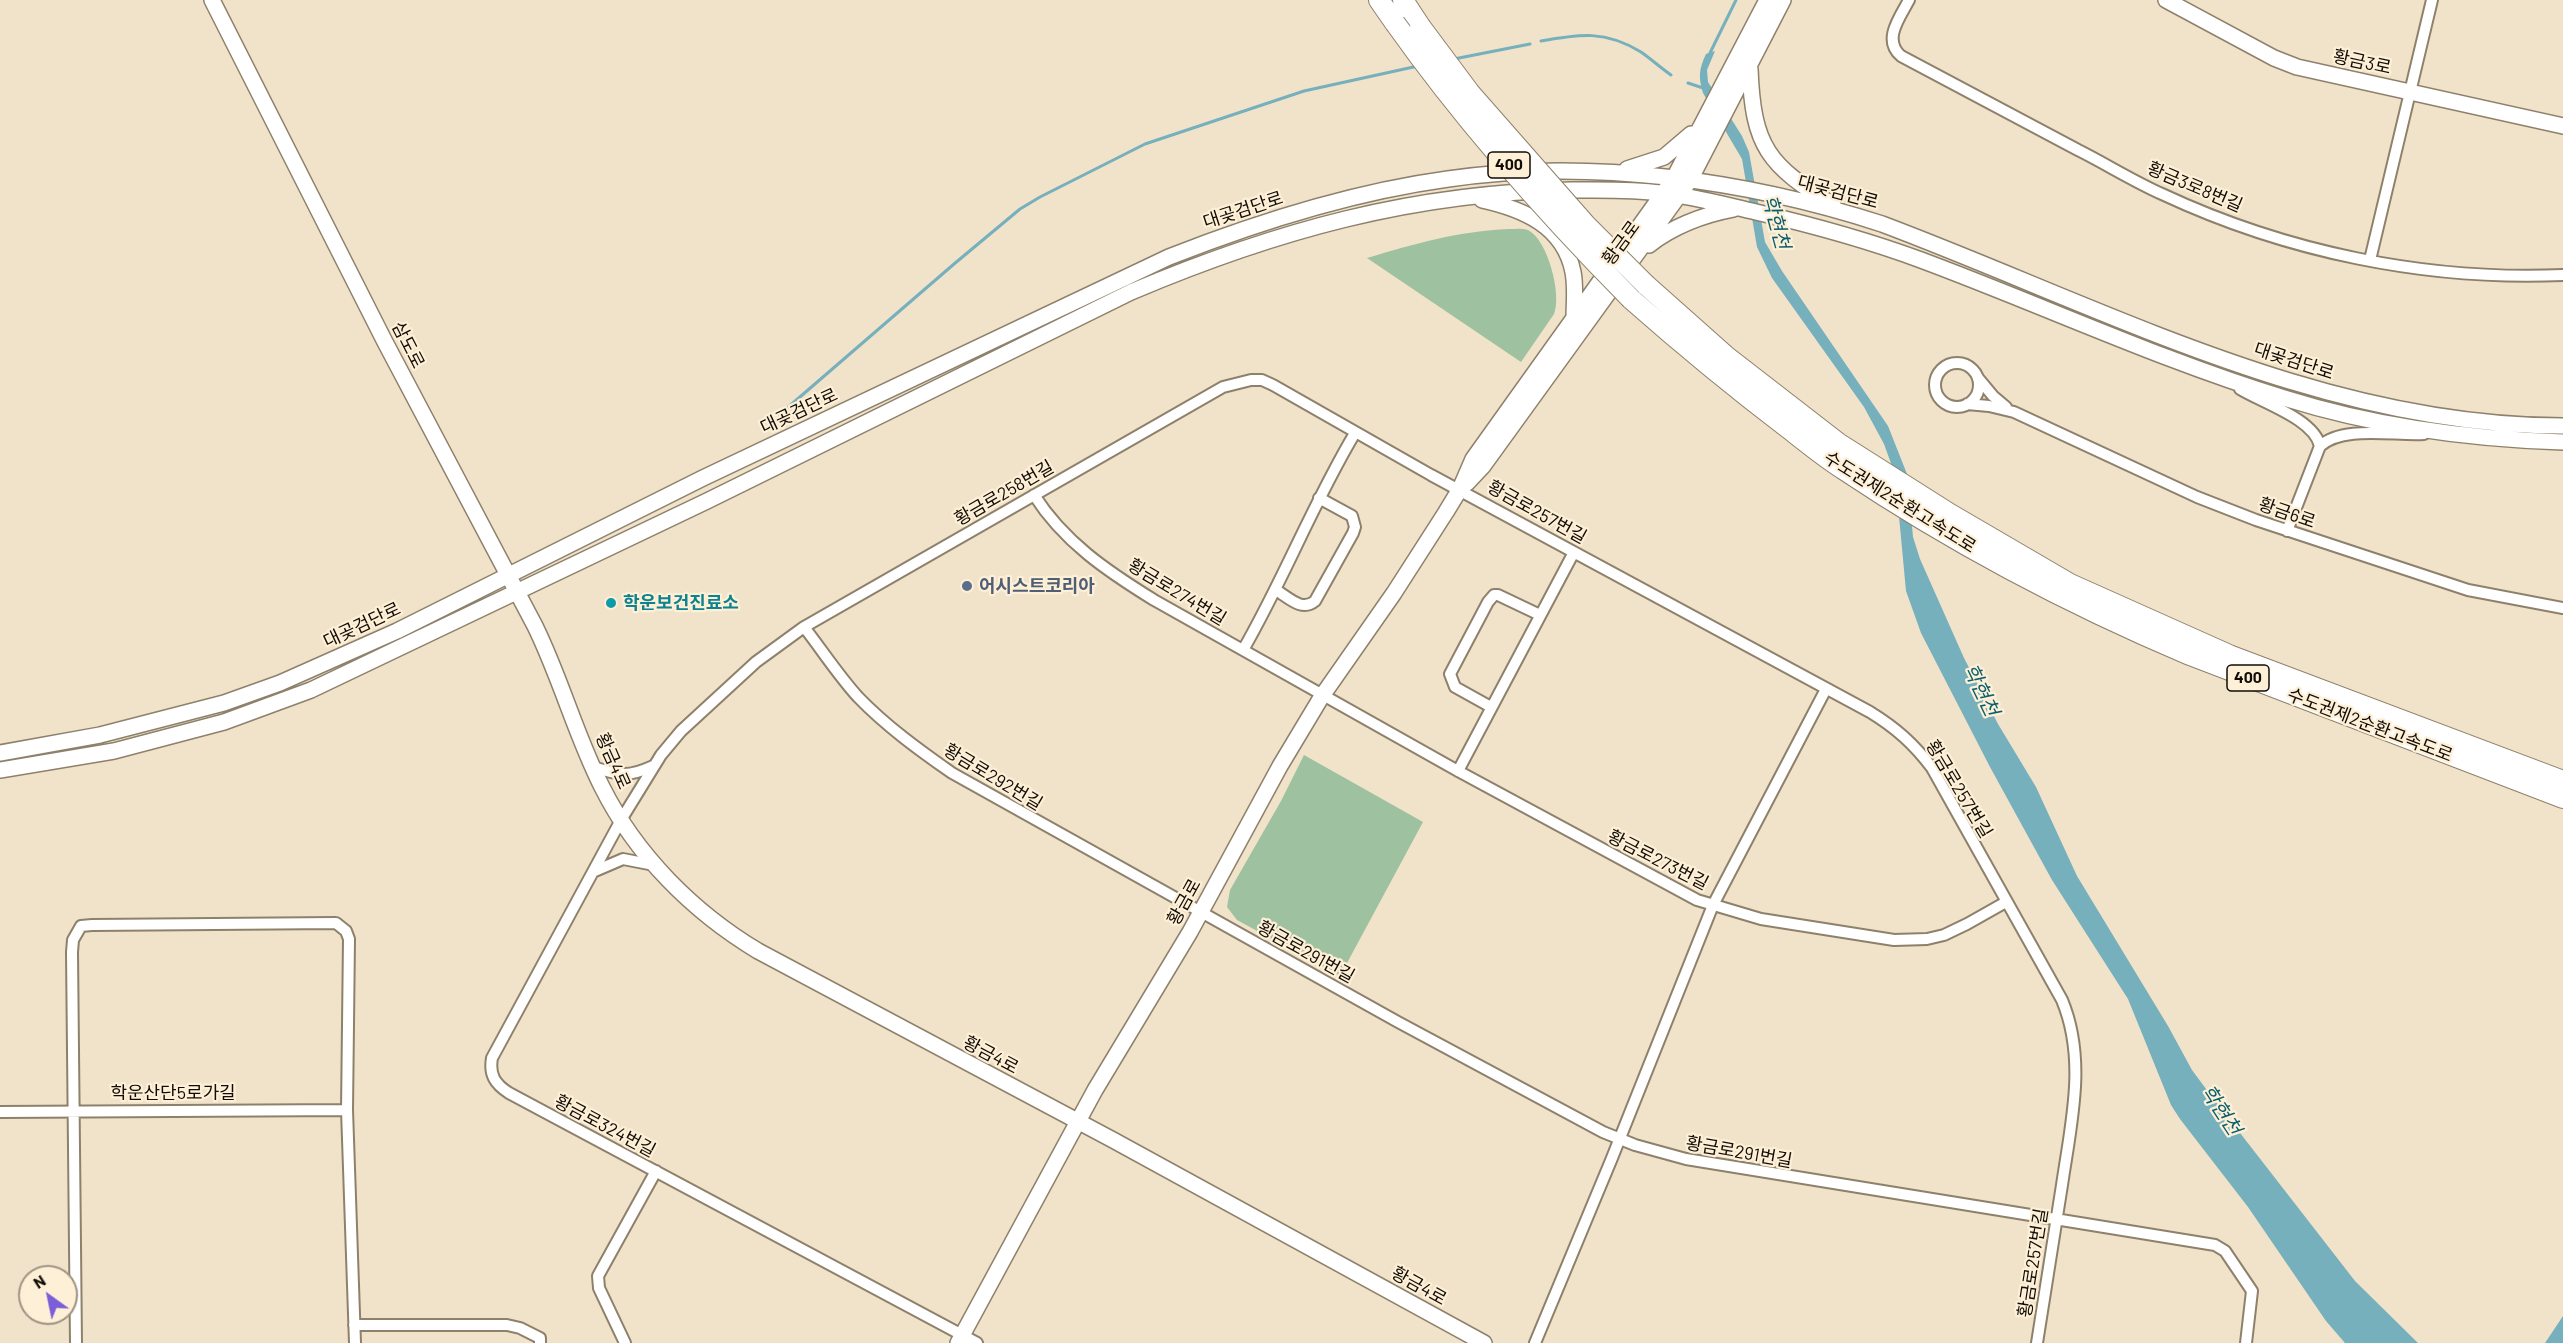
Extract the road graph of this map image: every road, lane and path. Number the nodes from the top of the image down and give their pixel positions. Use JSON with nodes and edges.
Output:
{"nodes":[{"id":1,"x":212,"y":0,"type":"edge"},
{"id":2,"x":1379,"y":0,"type":"edge"},
{"id":3,"x":1403,"y":0,"type":"edge"},
{"id":4,"x":1767,"y":0,"type":"edge"},
{"id":5,"x":1783,"y":0,"type":"edge"},
{"id":6,"x":1910,"y":0,"type":"edge"},
{"id":7,"x":2166,"y":0,"type":"edge"},
{"id":8,"x":2432,"y":0,"type":"edge"},
{"id":9,"x":1750,"y":65,"type":"junction"},
{"id":10,"x":2410,"y":92,"type":"junction"},
{"id":11,"x":2563,"y":126,"type":"edge"},
{"id":12,"x":1694,"y":133,"type":"junction"},
{"id":13,"x":1609,"y":174,"type":"junction"},
{"id":14,"x":1674,"y":178,"type":"junction"},
{"id":15,"x":1690,"y":180,"type":"junction"},
{"id":16,"x":1671,"y":194,"type":"junction"},
{"id":17,"x":1464,"y":197,"type":"junction"},
{"id":18,"x":1730,"y":208,"type":"junction"},
{"id":19,"x":1846,"y":212,"type":"junction"},
{"id":20,"x":1635,"y":256,"type":"junction"},
{"id":21,"x":2370,"y":260,"type":"junction"},
{"id":22,"x":2563,"y":275,"type":"edge"},
{"id":23,"x":1574,"y":319,"type":"junction"},
{"id":24,"x":2222,"y":377,"type":"junction"},
{"id":25,"x":1978,"y":378,"type":"junction"},
{"id":26,"x":1967,"y":404,"type":"junction"},
{"id":27,"x":2014,"y":412,"type":"junction"},
{"id":28,"x":2563,"y":426,"type":"edge"},
{"id":29,"x":2455,"y":432,"type":"junction"},
{"id":30,"x":1355,"y":433,"type":"junction"},
{"id":31,"x":2563,"y":442,"type":"edge"},
{"id":32,"x":2320,"y":446,"type":"junction"},
{"id":33,"x":1461,"y":489,"type":"junction"},
{"id":34,"x":1034,"y":495,"type":"junction"},
{"id":35,"x":1319,"y":498,"type":"junction"},
{"id":36,"x":1947,"y":524,"type":"junction"},
{"id":37,"x":2287,"y":531,"type":"junction"},
{"id":38,"x":1574,"y":552,"type":"junction"},
{"id":39,"x":508,"y":575,"type":"junction"},
{"id":40,"x":1276,"y":591,"type":"junction"},
{"id":41,"x":517,"y":592,"type":"junction"},
{"id":42,"x":2563,"y":608,"type":"edge"},
{"id":43,"x":1540,"y":615,"type":"junction"},
{"id":44,"x":804,"y":627,"type":"junction"},
{"id":45,"x":1243,"y":650,"type":"junction"},
{"id":46,"x":1826,"y":689,"type":"junction"},
{"id":47,"x":1322,"y":696,"type":"junction"},
{"id":48,"x":1491,"y":707,"type":"junction"},
{"id":49,"x":570,"y":708,"type":"joint"},
{"id":50,"x":0,"y":753,"type":"edge"},
{"id":51,"x":654,"y":766,"type":"junction"},
{"id":52,"x":592,"y":767,"type":"junction"},
{"id":53,"x":0,"y":770,"type":"edge"},
{"id":54,"x":1458,"y":771,"type":"junction"},
{"id":55,"x":2563,"y":781,"type":"edge"},
{"id":56,"x":2563,"y":798,"type":"edge"},
{"id":57,"x":621,"y":820,"type":"junction"},
{"id":58,"x":655,"y":865,"type":"junction"},
{"id":59,"x":594,"y":871,"type":"junction"},
{"id":60,"x":2006,"y":902,"type":"junction"},
{"id":61,"x":1713,"y":905,"type":"junction"},
{"id":62,"x":1200,"y":913,"type":"junction"},
{"id":63,"x":73,"y":1110,"type":"junction"},
{"id":64,"x":347,"y":1110,"type":"junction"},
{"id":65,"x":0,"y":1112,"type":"edge"},
{"id":66,"x":1077,"y":1123,"type":"junction"},
{"id":67,"x":1619,"y":1140,"type":"junction"},
{"id":68,"x":656,"y":1172,"type":"junction"},
{"id":69,"x":2056,"y":1220,"type":"junction"},
{"id":70,"x":354,"y":1326,"type":"junction"},
{"id":71,"x":960,"y":1339,"type":"edge"},
{"id":72,"x":76,"y":1343,"type":"edge"},
{"id":73,"x":355,"y":1343,"type":"edge"},
{"id":74,"x":540,"y":1343,"type":"edge"},
{"id":75,"x":625,"y":1343,"type":"edge"},
{"id":76,"x":977,"y":1343,"type":"edge"},
{"id":77,"x":1484,"y":1343,"type":"edge"},
{"id":78,"x":1535,"y":1343,"type":"edge"},
{"id":79,"x":2037,"y":1343,"type":"edge"},
{"id":80,"x":2246,"y":1343,"type":"edge"}],
"edges":[{"from":1,"to":39,"type":"main road","name":"삼도로"},
{"from":2,"to":36,"type":"highway","name":"수도권제2순환고속도로","number":"400","bridge":true},
{"from":3,"to":36,"type":"highway","name":"수도권제2순환고속도로","number":"400","bridge":true},
{"from":4,"to":12,"type":"main road","name":"황금로"},
{"from":5,"to":9,"type":"main road","name":"황금로"},
{"from":6,"to":21,"type":"street","name":"황금3로8번길"},
{"from":7,"to":10,"type":"main road","name":"황금3로"},
{"from":8,"to":10,"type":"street"},
{"from":9,"to":15,"type":"main road","name":"황금로"},
{"from":9,"to":19,"type":"main road"},
{"from":10,"to":11,"type":"main road","name":"황금3로"},
{"from":10,"to":21,"type":"street"},
{"from":12,"to":13,"type":"main road"},
{"from":12,"to":14,"type":"main road","name":"황금로"},
{"from":13,"to":14,"type":"main road","name":"대곶검단로"},
{"from":13,"to":39,"type":"main road","name":"대곶검단로"},
{"from":14,"to":15,"type":"main road","name":"대곶검단로"},
{"from":14,"to":16,"type":"main road","name":"황금로"},
{"from":15,"to":16,"type":"main road","name":"황금로"},
{"from":15,"to":19,"type":"main road","name":"대곶검단로"},
{"from":16,"to":17,"type":"main road","name":"대곶검단로"},
{"from":16,"to":18,"type":"main road","name":"대곶검단로"},
{"from":16,"to":20,"type":"main road","name":"황금로"},
{"from":16,"to":23,"type":"main road","name":"황금로"},
{"from":17,"to":23,"type":"main road"},
{"from":17,"to":41,"type":"main road","name":"대곶검단로"},
{"from":18,"to":20,"type":"main road"},
{"from":18,"to":24,"type":"main road","name":"대곶검단로"},
{"from":19,"to":28,"type":"main road","name":"대곶검단로"},
{"from":20,"to":33,"type":"main road","name":"황금로"},
{"from":21,"to":22,"type":"street","name":"황금3로8번길"},
{"from":23,"to":33,"type":"main road","name":"황금로"},
{"from":24,"to":29,"type":"main road","name":"대곶검단로"},
{"from":24,"to":32,"type":"street"},
{"from":25,"to":26,"type":"street"},
{"from":25,"to":26,"type":"street"},
{"from":25,"to":27,"type":"street"},
{"from":26,"to":27,"type":"street"},
{"from":27,"to":37,"type":"street","name":"황금6로"},
{"from":29,"to":31,"type":"main road","name":"대곶검단로"},
{"from":29,"to":32,"type":"street"},
{"from":30,"to":33,"type":"street","name":"황금로258번길"},
{"from":30,"to":34,"type":"street","name":"황금로258번길"},
{"from":30,"to":35,"type":"street"},
{"from":32,"to":37,"type":"street"},
{"from":33,"to":38,"type":"street","name":"황금로257번길"},
{"from":33,"to":47,"type":"main road","name":"황금로"},
{"from":34,"to":44,"type":"street","name":"황금로258번길"},
{"from":34,"to":45,"type":"street","name":"황금로274번길"},
{"from":35,"to":40,"type":"street"},
{"from":35,"to":40,"type":"street"},
{"from":36,"to":55,"type":"highway","name":"수도권제2순환고속도로","number":"400"},
{"from":36,"to":56,"type":"highway","name":"수도권제2순환고속도로","number":"400"},
{"from":37,"to":42,"type":"street","name":"황금6로"},
{"from":38,"to":43,"type":"street"},
{"from":38,"to":46,"type":"street","name":"황금로257번길"},
{"from":39,"to":41,"type":"main road","name":"삼도로"},
{"from":39,"to":50,"type":"main road","name":"대곶검단로"},
{"from":40,"to":45,"type":"street"},
{"from":41,"to":49,"type":"main road","name":"삼도로"},
{"from":41,"to":53,"type":"main road","name":"대곶검단로"},
{"from":43,"to":48,"type":"street"},
{"from":43,"to":48,"type":"street"},
{"from":44,"to":51,"type":"street","name":"황금로258번길"},
{"from":44,"to":62,"type":"street","name":"황금로292번길"},
{"from":45,"to":47,"type":"street","name":"황금로274번길"},
{"from":46,"to":60,"type":"street","name":"황금로257번길"},
{"from":46,"to":61,"type":"street"},
{"from":47,"to":54,"type":"street","name":"황금로273번길"},
{"from":47,"to":62,"type":"main road","name":"황금로"},
{"from":48,"to":54,"type":"street"},
{"from":49,"to":52,"type":"main road","name":"황금4로"},
{"from":51,"to":52,"type":"street"},
{"from":51,"to":57,"type":"street","name":"황금로258번길"},
{"from":52,"to":57,"type":"main road","name":"황금4로"},
{"from":54,"to":61,"type":"street","name":"황금로273번길"},
{"from":57,"to":58,"type":"main road","name":"황금4로"},
{"from":57,"to":59,"type":"street","name":"황금로324번길"},
{"from":58,"to":59,"type":"street"},
{"from":58,"to":66,"type":"main road","name":"황금4로"},
{"from":59,"to":68,"type":"street","name":"황금로324번길"},
{"from":60,"to":61,"type":"street","name":"황금로273번길"},
{"from":60,"to":69,"type":"street","name":"황금로257번길"},
{"from":61,"to":67,"type":"street"},
{"from":62,"to":66,"type":"main road","name":"황금로"},
{"from":62,"to":67,"type":"street","name":"황금로291번길"},
{"from":63,"to":64,"type":"street","name":"학운산단5로가길"},
{"from":63,"to":64,"type":"street"},
{"from":63,"to":65,"type":"street","name":"학운산단5로가길"},
{"from":63,"to":72,"type":"street"},
{"from":64,"to":70,"type":"street"},
{"from":66,"to":71,"type":"main road","name":"황금로"},
{"from":66,"to":77,"type":"main road","name":"황금4로"},
{"from":67,"to":69,"type":"street","name":"황금로291번길"},
{"from":67,"to":78,"type":"street"},
{"from":68,"to":71,"type":"street","name":"황금로324번길"},
{"from":68,"to":75,"type":"street"},
{"from":69,"to":79,"type":"street","name":"황금로257번길"},
{"from":69,"to":80,"type":"street","name":"황금로291번길"},
{"from":70,"to":73,"type":"street"},
{"from":70,"to":74,"type":"street"},
{"from":71,"to":76,"type":"street","name":"황금로324번길"}]}
